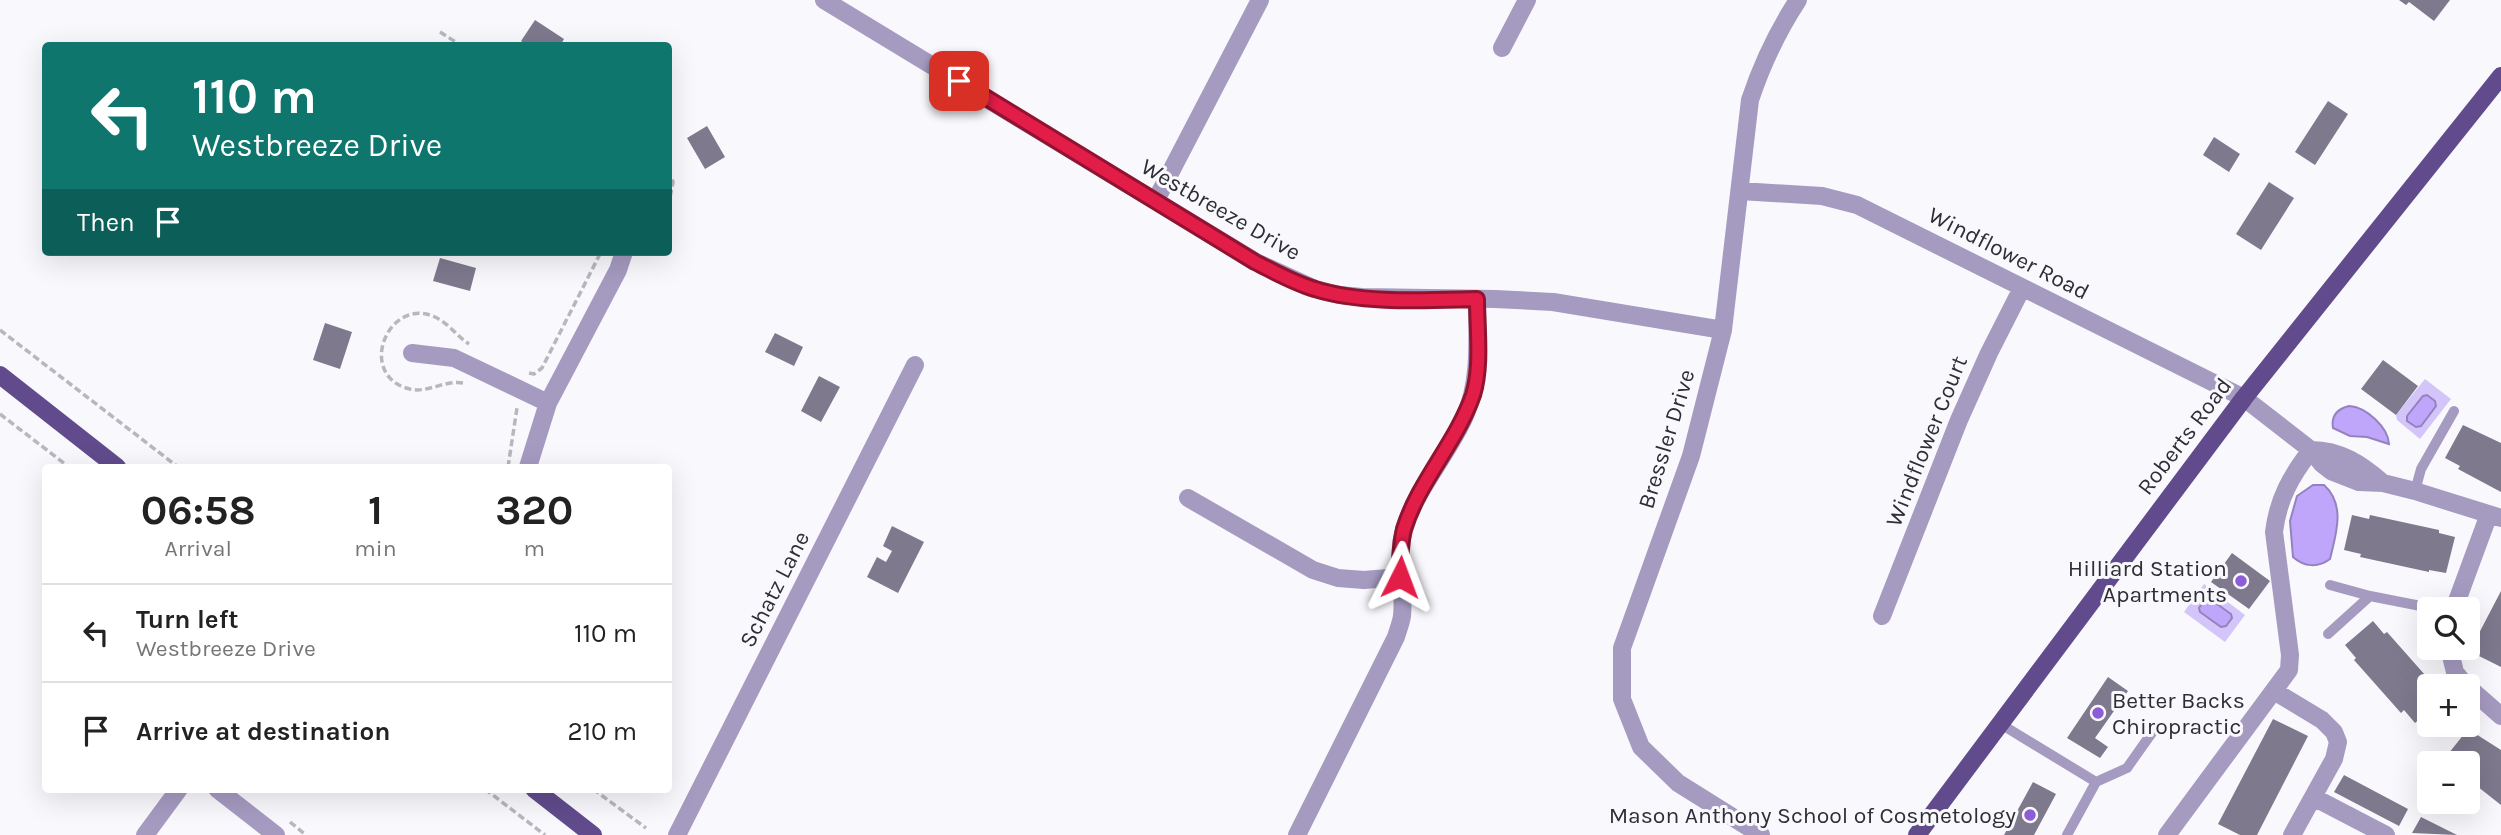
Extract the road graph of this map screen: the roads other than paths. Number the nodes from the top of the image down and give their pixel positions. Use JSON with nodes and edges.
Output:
{"nodes":[{"id":1,"x":824,"y":0,"type":"edge"},
{"id":2,"x":1260,"y":0,"type":"edge"},
{"id":3,"x":1527,"y":0,"type":"edge"},
{"id":4,"x":1798,"y":0,"type":"edge"},
{"id":5,"x":1502,"y":48,"type":"dead end"},
{"id":6,"x":2501,"y":76,"type":"edge"},
{"id":7,"x":1740,"y":191,"type":"junction"},
{"id":8,"x":1156,"y":200,"type":"junction"},
{"id":9,"x":623,"y":256,"type":"edge"},
{"id":10,"x":2022,"y":288,"type":"junction"},
{"id":11,"x":1477,"y":299,"type":"junction"},
{"id":12,"x":1723,"y":330,"type":"junction"},
{"id":13,"x":412,"y":353,"type":"dead end"},
{"id":14,"x":915,"y":365,"type":"dead end"},
{"id":15,"x":0,"y":375,"type":"edge"},
{"id":16,"x":2244,"y":398,"type":"junction"},
{"id":17,"x":548,"y":403,"type":"junction"},
{"id":18,"x":2454,"y":411,"type":"dead end"},
{"id":19,"x":2311,"y":450,"type":"junction"},
{"id":20,"x":113,"y":464,"type":"edge"},
{"id":21,"x":529,"y":464,"type":"edge"},
{"id":22,"x":2415,"y":491,"type":"junction"},
{"id":23,"x":1188,"y":498,"type":"dead end"},
{"id":24,"x":2495,"y":516,"type":"edge"},
{"id":25,"x":1400,"y":577,"type":"junction"},
{"id":26,"x":2329,"y":586,"type":"dead end"},
{"id":27,"x":2370,"y":596,"type":"junction"},
{"id":28,"x":2460,"y":597,"type":"edge"},
{"id":29,"x":2417,"y":605,"type":"edge"},
{"id":30,"x":1882,"y":616,"type":"dead end"},
{"id":31,"x":2328,"y":634,"type":"dead end"},
{"id":32,"x":2274,"y":691,"type":"junction"},
{"id":33,"x":2480,"y":698,"type":"edge"},
{"id":34,"x":2501,"y":716,"type":"edge"},
{"id":35,"x":1999,"y":723,"type":"junction"},
{"id":36,"x":2156,"y":727,"type":"dead end"},
{"id":37,"x":2096,"y":782,"type":"junction"},
{"id":38,"x":176,"y":793,"type":"edge"},
{"id":39,"x":222,"y":793,"type":"edge"},
{"id":40,"x":539,"y":793,"type":"edge"},
{"id":41,"x":2313,"y":797,"type":"junction"},
{"id":42,"x":2169,"y":834,"type":"edge"},
{"id":43,"x":145,"y":835,"type":"edge"},
{"id":44,"x":276,"y":835,"type":"edge"},
{"id":45,"x":593,"y":835,"type":"edge"},
{"id":46,"x":677,"y":835,"type":"edge"},
{"id":47,"x":1297,"y":835,"type":"edge"},
{"id":48,"x":1761,"y":835,"type":"edge"},
{"id":49,"x":1917,"y":835,"type":"edge"},
{"id":50,"x":2067,"y":835,"type":"edge"},
{"id":51,"x":2292,"y":835,"type":"edge"},
{"id":52,"x":2386,"y":835,"type":"edge"}],
"edges":[{"from":1,"to":8,"type":"street","name":"Westbreeze Drive"},
{"from":2,"to":8,"type":"street"},
{"from":3,"to":5,"type":"street"},
{"from":4,"to":7,"type":"street","name":"Bressler Drive"},
{"from":6,"to":16,"type":"main road","name":"Roberts Road"},
{"from":7,"to":10,"type":"street","name":"Windflower Road"},
{"from":7,"to":12,"type":"street","name":"Bressler Drive"},
{"from":8,"to":11,"type":"street","name":"Westbreeze Drive"},
{"from":9,"to":17,"type":"street"},
{"from":10,"to":16,"type":"street","name":"Windflower Road"},
{"from":10,"to":30,"type":"street","name":"Windflower Court"},
{"from":11,"to":12,"type":"street","name":"Westbreeze Drive"},
{"from":11,"to":25,"type":"street"},
{"from":12,"to":48,"type":"street","name":"Bressler Drive"},
{"from":13,"to":17,"type":"street"},
{"from":14,"to":46,"type":"street","name":"Schatz Lane"},
{"from":15,"to":20,"type":"main road"},
{"from":16,"to":19,"type":"street","name":"Windflower Road"},
{"from":16,"to":35,"type":"main road","name":"Roberts Road"},
{"from":17,"to":21,"type":"street"},
{"from":18,"to":22,"type":"lane"},
{"from":19,"to":22,"type":"street","name":"Windflower Road"},
{"from":19,"to":32,"type":"street"},
{"from":22,"to":24,"type":"street","name":"Windflower Road"},
{"from":23,"to":25,"type":"street"},
{"from":24,"to":28,"type":"street"},
{"from":25,"to":47,"type":"street"},
{"from":26,"to":27,"type":"lane"},
{"from":27,"to":29,"type":"lane"},
{"from":27,"to":31,"type":"lane"},
{"from":32,"to":41,"type":"street"},
{"from":32,"to":42,"type":"street"},
{"from":33,"to":34,"type":"street"},
{"from":35,"to":37,"type":"lane"},
{"from":35,"to":49,"type":"main road","name":"Roberts Road"},
{"from":36,"to":37,"type":"lane"},
{"from":37,"to":50,"type":"lane"},
{"from":38,"to":43,"type":"street"},
{"from":39,"to":44,"type":"street"},
{"from":40,"to":45,"type":"main road"},
{"from":41,"to":51,"type":"street"},
{"from":41,"to":52,"type":"street"}]}
